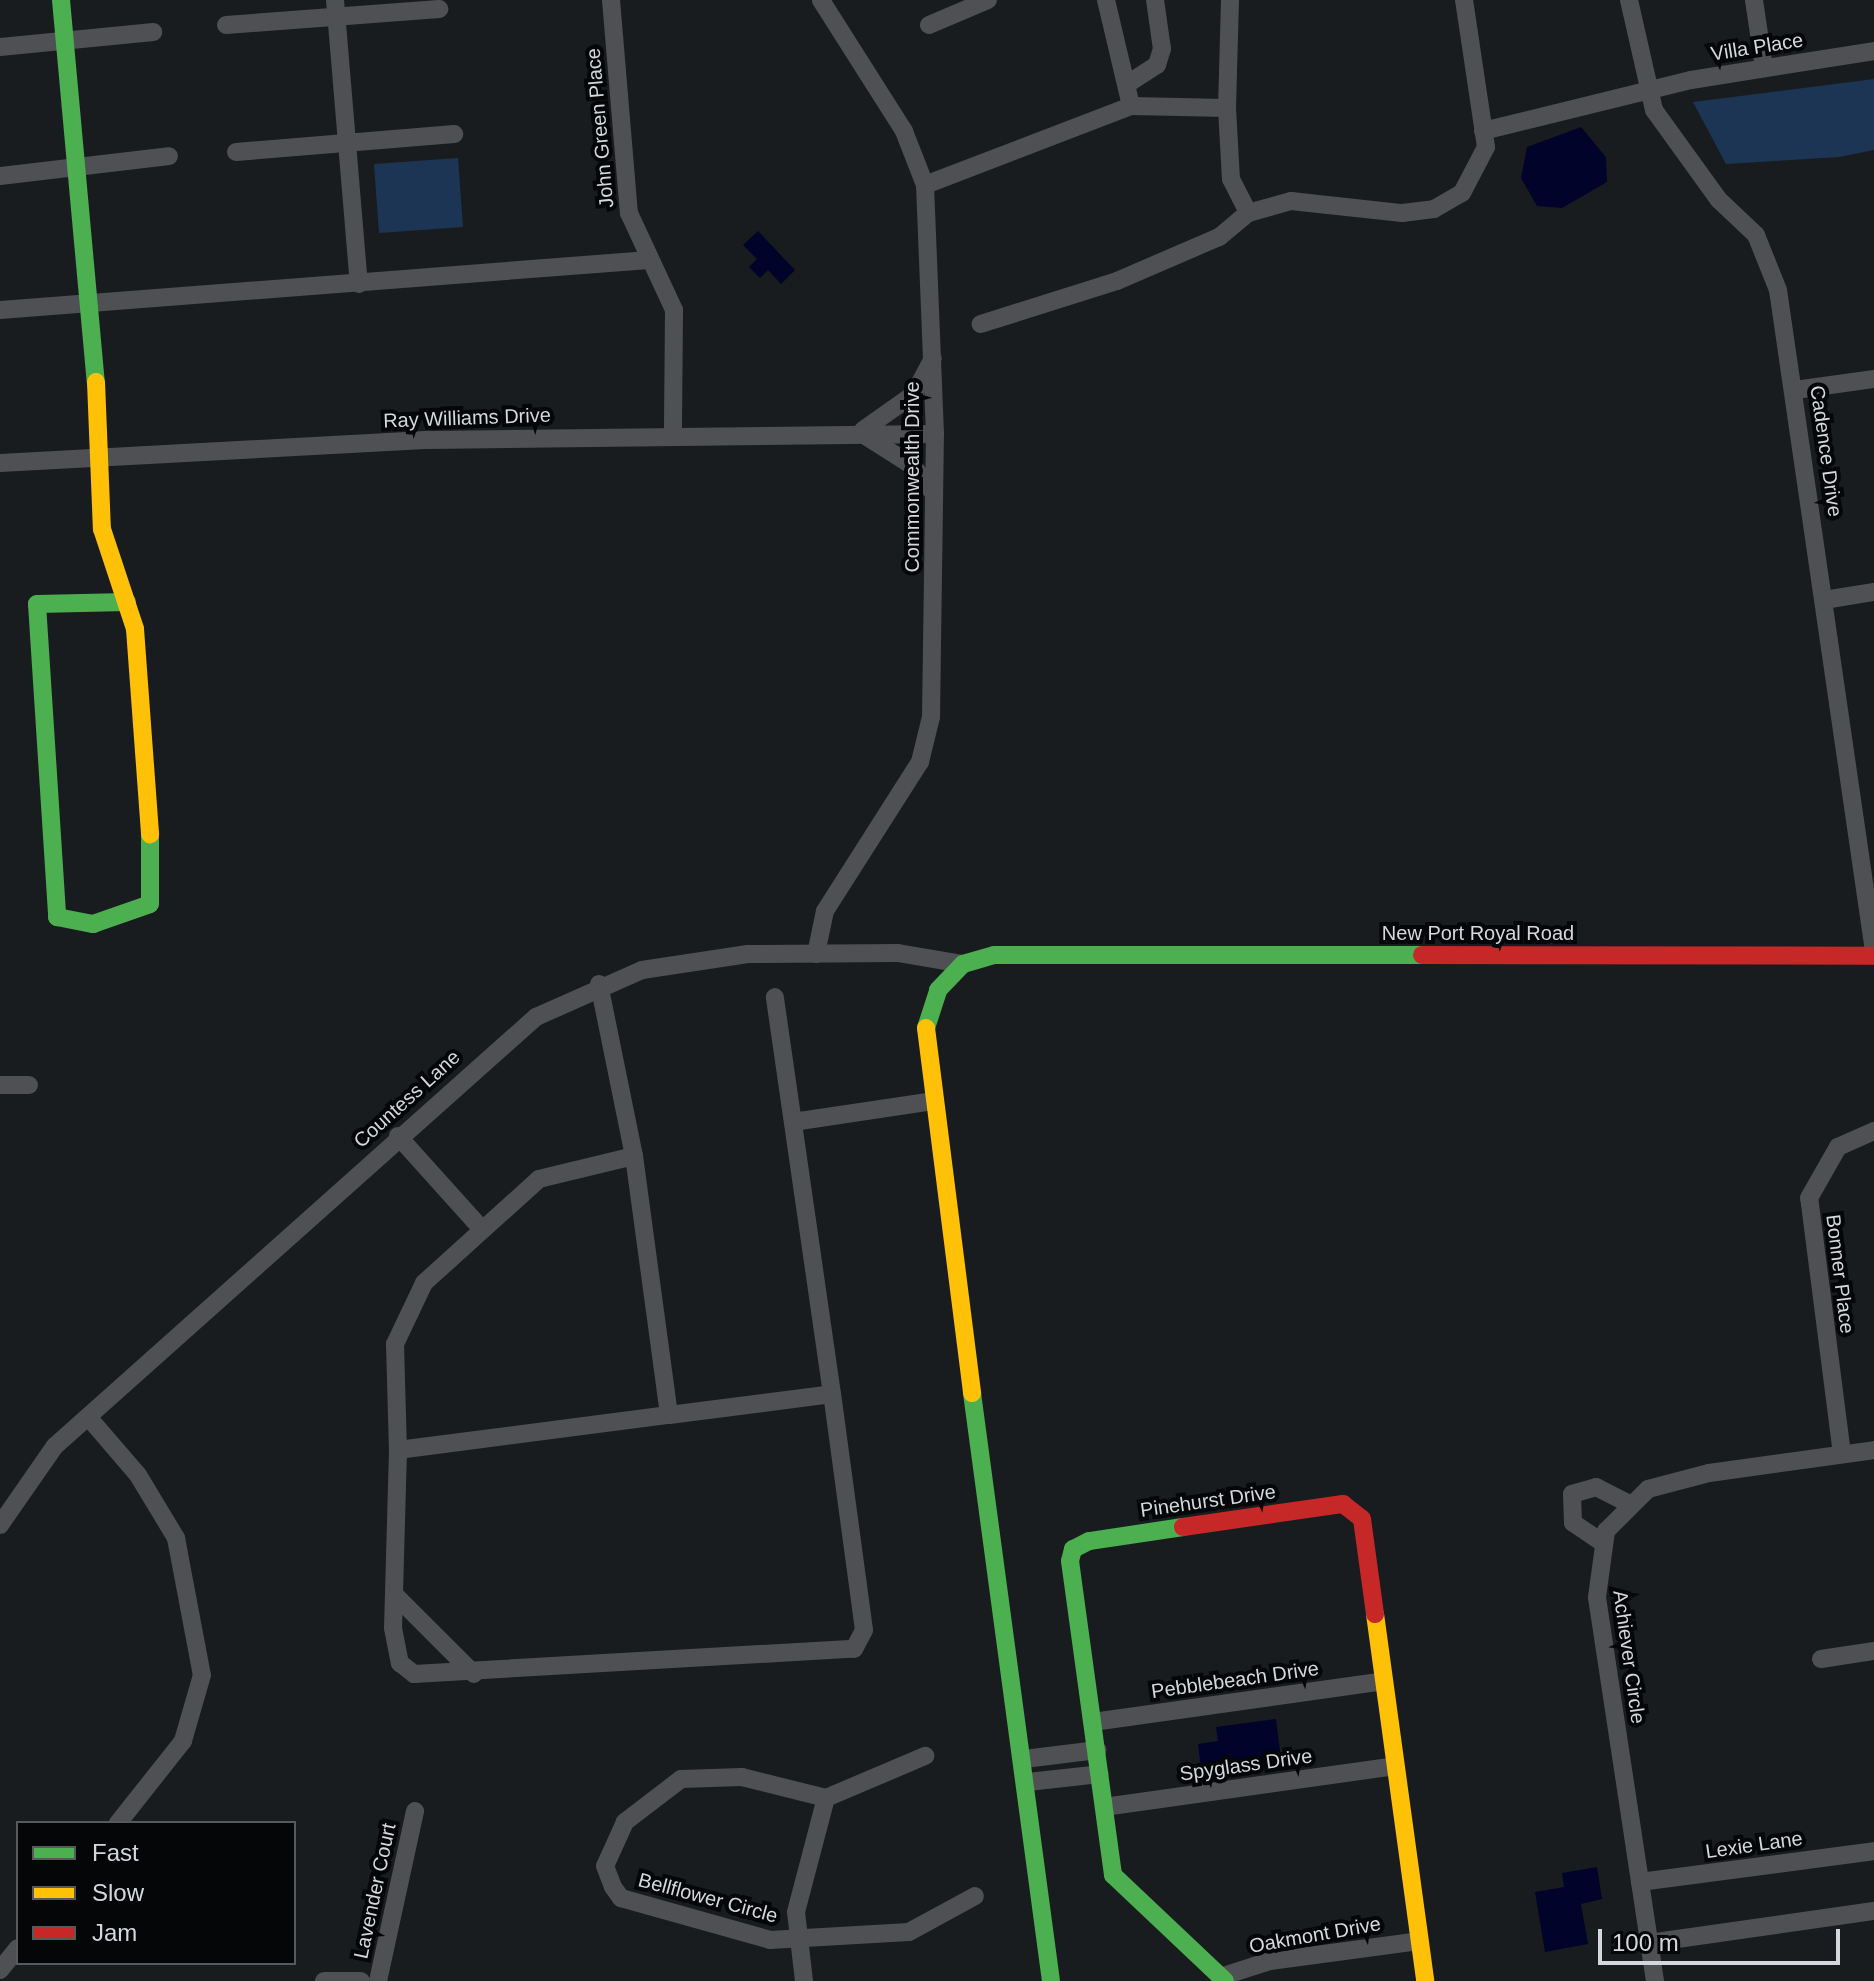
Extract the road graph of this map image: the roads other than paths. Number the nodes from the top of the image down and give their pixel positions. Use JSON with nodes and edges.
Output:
{"nodes":[{"id":1,"x":61,"y":0,"type":"edge"},
{"id":2,"x":611,"y":0,"type":"edge"},
{"id":3,"x":821,"y":0,"type":"edge"},
{"id":4,"x":988,"y":0,"type":"edge"},
{"id":5,"x":1106,"y":0,"type":"edge"},
{"id":6,"x":1155,"y":0,"type":"edge"},
{"id":7,"x":1230,"y":0,"type":"edge"},
{"id":8,"x":1464,"y":0,"type":"edge"},
{"id":9,"x":1629,"y":0,"type":"edge"},
{"id":10,"x":1754,"y":0,"type":"edge"},
{"id":11,"x":336,"y":8,"type":"edge"},
{"id":12,"x":439,"y":9,"type":"dead end"},
{"id":13,"x":226,"y":25,"type":"dead end"},
{"id":14,"x":929,"y":25,"type":"dead end"},
{"id":15,"x":153,"y":32,"type":"dead end"},
{"id":16,"x":65,"y":40,"type":"junction"},
{"id":17,"x":0,"y":47,"type":"edge"},
{"id":18,"x":1874,"y":51,"type":"edge"},
{"id":19,"x":1764,"y":68,"type":"junction"},
{"id":20,"x":1129,"y":83,"type":"junction"},
{"id":21,"x":1647,"y":91,"type":"junction"},
{"id":22,"x":1131,"y":106,"type":"junction"},
{"id":23,"x":1227,"y":108,"type":"junction"},
{"id":24,"x":1483,"y":131,"type":"junction"},
{"id":25,"x":454,"y":134,"type":"dead end"},
{"id":26,"x":347,"y":144,"type":"junction"},
{"id":27,"x":236,"y":152,"type":"dead end"},
{"id":28,"x":169,"y":156,"type":"dead end"},
{"id":29,"x":76,"y":167,"type":"junction"},
{"id":30,"x":0,"y":176,"type":"edge"},
{"id":31,"x":925,"y":185,"type":"junction"},
{"id":32,"x":1248,"y":213,"type":"junction"},
{"id":33,"x":649,"y":260,"type":"junction"},
{"id":34,"x":359,"y":284,"type":"junction"},
{"id":35,"x":89,"y":303,"type":"junction"},
{"id":36,"x":0,"y":310,"type":"edge"},
{"id":37,"x":981,"y":324,"type":"dead end"},
{"id":38,"x":935,"y":356,"type":"junction"},
{"id":39,"x":1874,"y":379,"type":"edge"},
{"id":40,"x":1795,"y":390,"type":"junction"},
{"id":41,"x":857,"y":433,"type":"junction"},
{"id":42,"x":935,"y":434,"type":"junction"},
{"id":43,"x":673,"y":435,"type":"junction"},
{"id":44,"x":103,"y":457,"type":"junction"},
{"id":45,"x":0,"y":463,"type":"edge"},
{"id":46,"x":934,"y":494,"type":"junction"},
{"id":47,"x":1874,"y":592,"type":"edge"},
{"id":48,"x":1824,"y":600,"type":"junction"},
{"id":49,"x":127,"y":602,"type":"junction"},
{"id":50,"x":1874,"y":808,"type":"edge"},
{"id":51,"x":1854,"y":810,"type":"junction"},
{"id":52,"x":816,"y":954,"type":"junction"},
{"id":53,"x":1874,"y":954,"type":"edge"},
{"id":54,"x":963,"y":964,"type":"junction"},
{"id":55,"x":599,"y":984,"type":"junction"},
{"id":56,"x":775,"y":997,"type":"dead end"},
{"id":57,"x":0,"y":1085,"type":"edge"},
{"id":58,"x":29,"y":1085,"type":"dead end"},
{"id":59,"x":934,"y":1101,"type":"junction"},
{"id":60,"x":793,"y":1122,"type":"junction"},
{"id":61,"x":1874,"y":1131,"type":"edge"},
{"id":62,"x":398,"y":1136,"type":"junction"},
{"id":63,"x":634,"y":1156,"type":"junction"},
{"id":64,"x":479,"y":1226,"type":"junction"},
{"id":65,"x":832,"y":1394,"type":"junction"},
{"id":66,"x":669,"y":1415,"type":"junction"},
{"id":67,"x":89,"y":1418,"type":"junction"},
{"id":68,"x":398,"y":1450,"type":"junction"},
{"id":69,"x":1874,"y":1450,"type":"edge"},
{"id":70,"x":1842,"y":1454,"type":"junction"},
{"id":71,"x":1629,"y":1504,"type":"junction"},
{"id":72,"x":0,"y":1525,"type":"edge"},
{"id":73,"x":1603,"y":1543,"type":"junction"},
{"id":74,"x":394,"y":1594,"type":"junction"},
{"id":75,"x":1874,"y":1651,"type":"edge"},
{"id":76,"x":1821,"y":1659,"type":"dead end"},
{"id":77,"x":474,"y":1674,"type":"junction"},
{"id":78,"x":1384,"y":1681,"type":"junction"},
{"id":79,"x":1093,"y":1722,"type":"junction"},
{"id":80,"x":1097,"y":1750,"type":"junction"},
{"id":81,"x":925,"y":1756,"type":"dead end"},
{"id":82,"x":1024,"y":1759,"type":"junction"},
{"id":83,"x":1395,"y":1766,"type":"junction"},
{"id":84,"x":1100,"y":1774,"type":"junction"},
{"id":85,"x":1028,"y":1782,"type":"junction"},
{"id":86,"x":826,"y":1798,"type":"junction"},
{"id":87,"x":1104,"y":1807,"type":"junction"},
{"id":88,"x":415,"y":1811,"type":"dead end"},
{"id":89,"x":120,"y":1821,"type":"edge"},
{"id":90,"x":1874,"y":1851,"type":"edge"},
{"id":91,"x":1640,"y":1882,"type":"junction"},
{"id":92,"x":975,"y":1896,"type":"dead end"},
{"id":93,"x":1874,"y":1911,"type":"edge"},
{"id":94,"x":798,"y":1940,"type":"junction"},
{"id":95,"x":1419,"y":1941,"type":"junction"},
{"id":96,"x":1649,"y":1943,"type":"junction"},
{"id":97,"x":16,"y":1950,"type":"edge"},
{"id":98,"x":0,"y":1970,"type":"edge"},
{"id":99,"x":1223,"y":1979,"type":"edge"},
{"id":100,"x":324,"y":1981,"type":"edge"},
{"id":101,"x":361,"y":1981,"type":"edge"},
{"id":102,"x":378,"y":1981,"type":"edge"},
{"id":103,"x":804,"y":1981,"type":"edge"},
{"id":104,"x":1051,"y":1981,"type":"edge"},
{"id":105,"x":1425,"y":1981,"type":"edge"},
{"id":106,"x":1655,"y":1981,"type":"edge"}],
"edges":[{"from":1,"to":16,"type":"street"},
{"from":2,"to":33,"type":"street","name":"John Green Place"},
{"from":3,"to":31,"type":"street","name":"Commonwealth Drive"},
{"from":4,"to":14,"type":"street"},
{"from":5,"to":20,"type":"street"},
{"from":6,"to":20,"type":"street"},
{"from":7,"to":23,"type":"street"},
{"from":8,"to":24,"type":"street"},
{"from":9,"to":21,"type":"street","name":"Cadence Drive"},
{"from":10,"to":19,"type":"street"},
{"from":11,"to":12,"type":"street"},
{"from":11,"to":13,"type":"street"},
{"from":11,"to":26,"type":"street"},
{"from":15,"to":16,"type":"street"},
{"from":16,"to":17,"type":"street"},
{"from":16,"to":29,"type":"street"},
{"from":18,"to":19,"type":"street","name":"Villa Place"},
{"from":19,"to":21,"type":"street","name":"Villa Place"},
{"from":20,"to":22,"type":"street"},
{"from":21,"to":24,"type":"street","name":"Villa Place"},
{"from":21,"to":40,"type":"street","name":"Cadence Drive"},
{"from":22,"to":23,"type":"street"},
{"from":22,"to":31,"type":"street"},
{"from":23,"to":32,"type":"street"},
{"from":24,"to":32,"type":"street"},
{"from":25,"to":26,"type":"street"},
{"from":26,"to":27,"type":"street"},
{"from":26,"to":34,"type":"street"},
{"from":28,"to":29,"type":"street"},
{"from":29,"to":30,"type":"street"},
{"from":29,"to":35,"type":"street"},
{"from":31,"to":38,"type":"street","name":"Commonwealth Drive"},
{"from":32,"to":37,"type":"street"},
{"from":33,"to":34,"type":"street"},
{"from":33,"to":43,"type":"street","name":"John Green Place"},
{"from":34,"to":35,"type":"street"},
{"from":35,"to":36,"type":"street"},
{"from":35,"to":44,"type":"street"},
{"from":38,"to":41,"type":"street"},
{"from":38,"to":42,"type":"street","name":"Commonwealth Drive"},
{"from":39,"to":40,"type":"street"},
{"from":40,"to":48,"type":"street","name":"Cadence Drive"},
{"from":41,"to":42,"type":"street","name":"Ray Williams Drive"},
{"from":41,"to":43,"type":"street","name":"Ray Williams Drive"},
{"from":41,"to":46,"type":"street"},
{"from":42,"to":46,"type":"street","name":"Commonwealth Drive"},
{"from":43,"to":44,"type":"street","name":"Ray Williams Drive"},
{"from":44,"to":45,"type":"street","name":"Ray Williams Drive"},
{"from":44,"to":49,"type":"street"},
{"from":46,"to":52,"type":"street","name":"Commonwealth Drive"},
{"from":47,"to":48,"type":"street"},
{"from":48,"to":51,"type":"street","name":"Cadence Drive"},
{"from":49,"to":49,"type":"street"},
{"from":50,"to":51,"type":"street"},
{"from":51,"to":53,"type":"street","name":"Cadence Drive"},
{"from":52,"to":54,"type":"street","name":"Countess Lane"},
{"from":52,"to":55,"type":"street","name":"Countess Lane"},
{"from":53,"to":54,"type":"street","name":"New Port Royal Road"},
{"from":54,"to":59,"type":"street"},
{"from":55,"to":62,"type":"street","name":"Countess Lane"},
{"from":55,"to":63,"type":"street"},
{"from":56,"to":60,"type":"street"},
{"from":57,"to":58,"type":"street"},
{"from":59,"to":60,"type":"street"},
{"from":59,"to":82,"type":"street"},
{"from":60,"to":65,"type":"street"},
{"from":61,"to":70,"type":"street","name":"Bonner Place"},
{"from":62,"to":64,"type":"street"},
{"from":62,"to":67,"type":"street","name":"Countess Lane"},
{"from":63,"to":64,"type":"street"},
{"from":63,"to":66,"type":"street"},
{"from":64,"to":68,"type":"street"},
{"from":65,"to":66,"type":"street"},
{"from":65,"to":77,"type":"street"},
{"from":66,"to":68,"type":"street"},
{"from":67,"to":72,"type":"street","name":"Countess Lane"},
{"from":67,"to":89,"type":"street"},
{"from":68,"to":74,"type":"street"},
{"from":69,"to":70,"type":"street","name":"Achiever Circle"},
{"from":70,"to":71,"type":"street","name":"Achiever Circle"},
{"from":71,"to":73,"type":"street","name":"Achiever Circle"},
{"from":71,"to":73,"type":"street"},
{"from":73,"to":91,"type":"street","name":"Achiever Circle"},
{"from":74,"to":77,"type":"street"},
{"from":74,"to":77,"type":"street"},
{"from":75,"to":76,"type":"street"},
{"from":78,"to":79,"type":"street","name":"Pebblebeach Drive"},
{"from":78,"to":79,"type":"street","name":"Pinehurst Drive"},
{"from":78,"to":83,"type":"street","name":"Pinehurst Drive"},
{"from":79,"to":80,"type":"street","name":"Pinehurst Drive"},
{"from":80,"to":82,"type":"street"},
{"from":80,"to":84,"type":"street","name":"Pinehurst Drive"},
{"from":81,"to":86,"type":"street"},
{"from":82,"to":85,"type":"street"},
{"from":83,"to":87,"type":"street","name":"Spyglass Drive"},
{"from":83,"to":95,"type":"street","name":"Pinehurst Drive"},
{"from":84,"to":85,"type":"street"},
{"from":84,"to":87,"type":"street","name":"Pinehurst Drive"},
{"from":85,"to":104,"type":"street"},
{"from":86,"to":94,"type":"street"},
{"from":86,"to":94,"type":"street","name":"Bellflower Circle"},
{"from":87,"to":99,"type":"street","name":"Pinehurst Drive"},
{"from":88,"to":102,"type":"street","name":"Lavender Court"},
{"from":90,"to":91,"type":"street","name":"Lexie Lane"},
{"from":91,"to":96,"type":"street","name":"Achiever Circle"},
{"from":92,"to":94,"type":"street"},
{"from":93,"to":96,"type":"street"},
{"from":94,"to":103,"type":"street"},
{"from":95,"to":99,"type":"street","name":"Oakmont Drive"},
{"from":95,"to":105,"type":"street","name":"Pinehurst Drive"},
{"from":96,"to":106,"type":"street","name":"Achiever Circle"},
{"from":97,"to":98,"type":"street"},
{"from":100,"to":101,"type":"street"}]}
